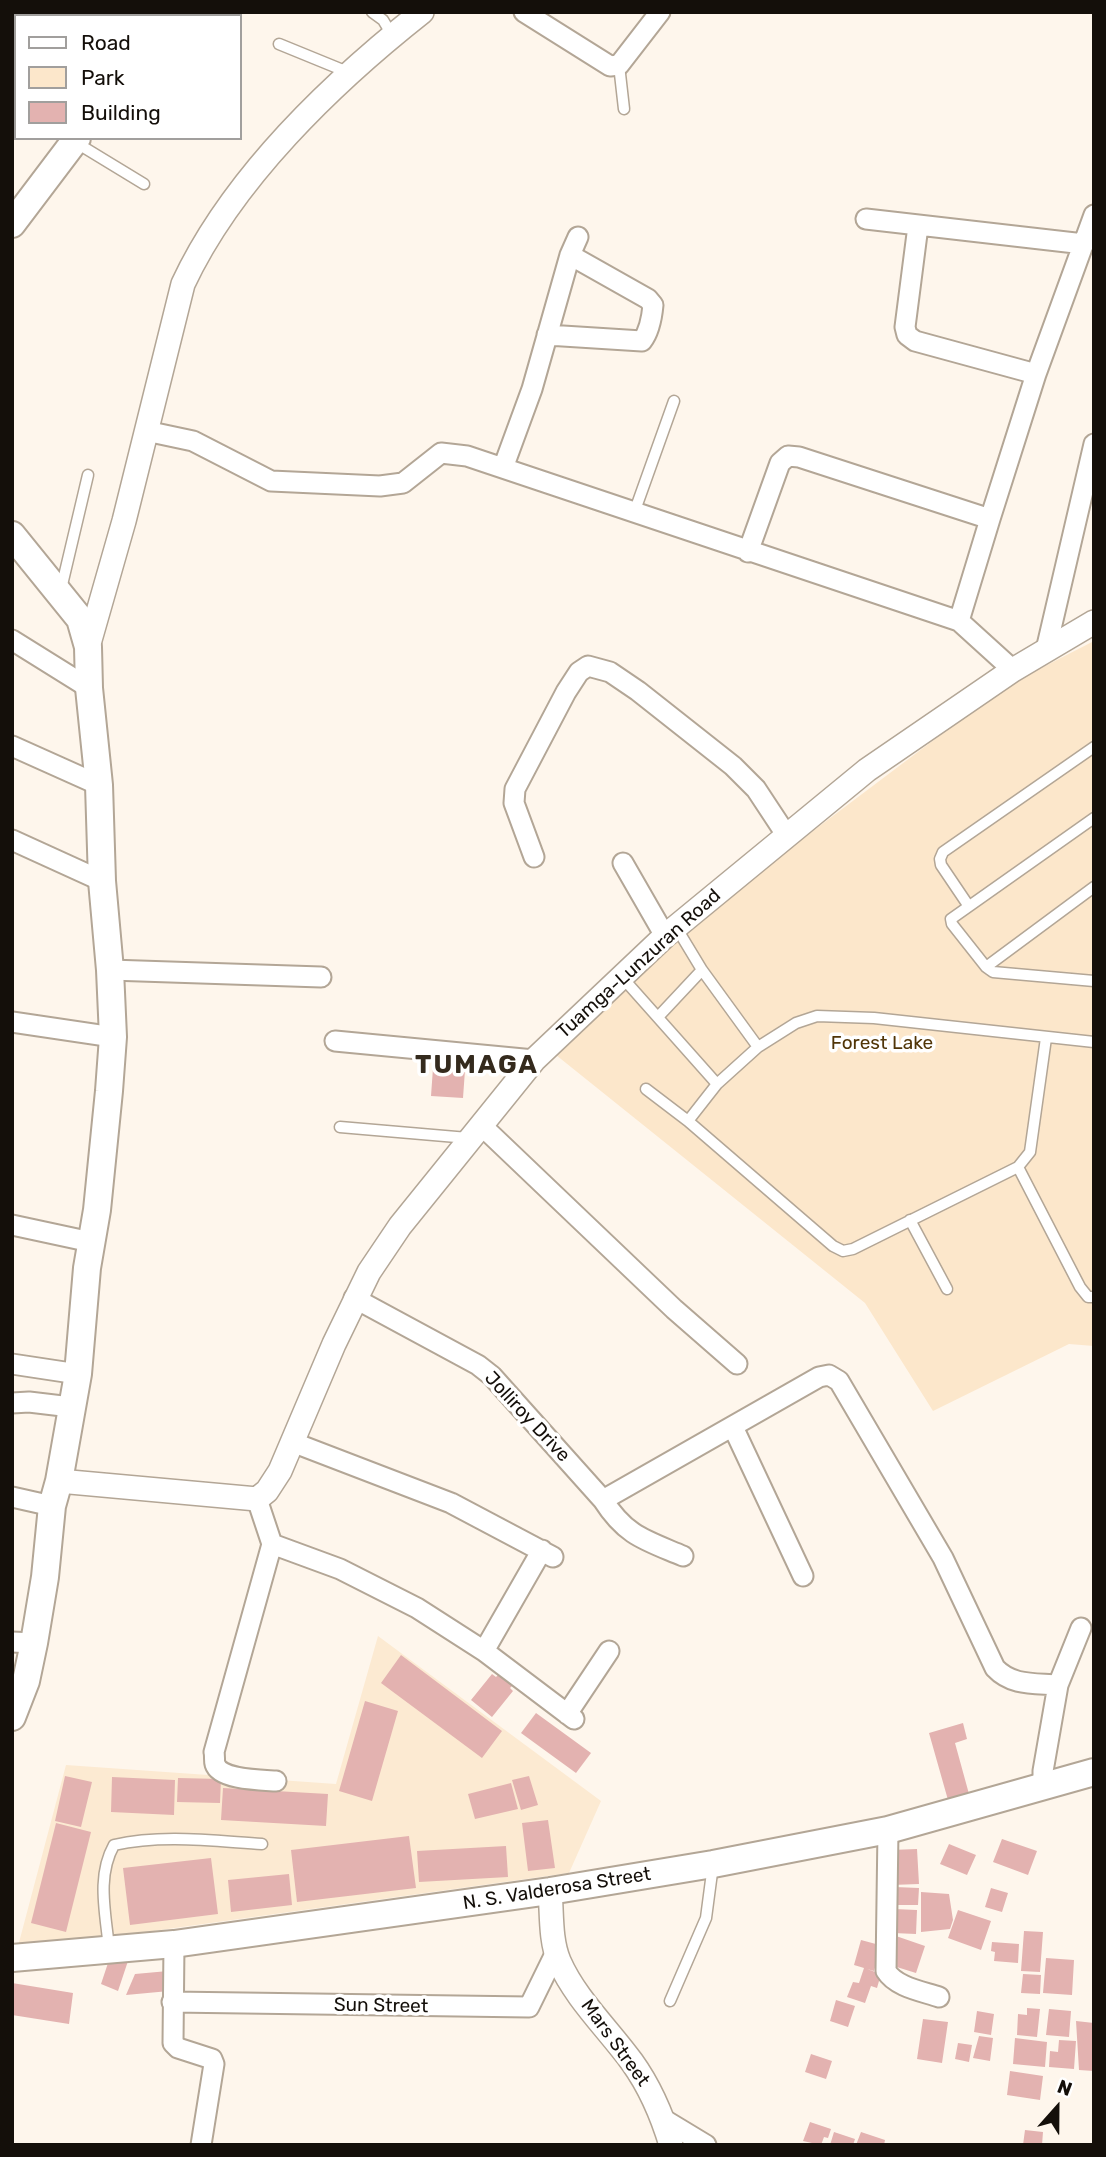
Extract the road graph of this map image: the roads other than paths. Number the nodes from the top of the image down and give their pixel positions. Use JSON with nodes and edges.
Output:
{"nodes":[{"id":1,"x":372,"y":12,"type":"edge"},
{"id":2,"x":422,"y":12,"type":"edge"},
{"id":3,"x":524,"y":12,"type":"edge"},
{"id":4,"x":660,"y":12,"type":"edge"},
{"id":5,"x":392,"y":36,"type":"junction"},
{"id":6,"x":279,"y":44,"type":"dead end"},
{"id":7,"x":619,"y":65,"type":"junction"},
{"id":8,"x":351,"y":73,"type":"junction"},
{"id":9,"x":624,"y":109,"type":"dead end"},
{"id":10,"x":76,"y":140,"type":"edge"},
{"id":11,"x":144,"y":184,"type":"dead end"},
{"id":12,"x":1094,"y":215,"type":"edge"},
{"id":13,"x":866,"y":219,"type":"dead end"},
{"id":14,"x":12,"y":224,"type":"edge"},
{"id":15,"x":918,"y":226,"type":"junction"},
{"id":16,"x":578,"y":237,"type":"dead end"},
{"id":17,"x":1084,"y":244,"type":"junction"},
{"id":18,"x":570,"y":255,"type":"junction"},
{"id":19,"x":547,"y":335,"type":"junction"},
{"id":20,"x":1036,"y":374,"type":"junction"},
{"id":21,"x":674,"y":401,"type":"dead end"},
{"id":22,"x":146,"y":430,"type":"junction"},
{"id":23,"x":1094,"y":444,"type":"edge"},
{"id":24,"x":503,"y":468,"type":"junction"},
{"id":25,"x":88,"y":475,"type":"dead end"},
{"id":26,"x":634,"y":513,"type":"junction"},
{"id":27,"x":990,"y":519,"type":"junction"},
{"id":28,"x":12,"y":536,"type":"edge"},
{"id":29,"x":748,"y":552,"type":"junction"},
{"id":30,"x":60,"y":593,"type":"junction"},
{"id":31,"x":959,"y":621,"type":"junction"},
{"id":32,"x":1094,"y":622,"type":"edge"},
{"id":33,"x":12,"y":640,"type":"edge"},
{"id":34,"x":88,"y":647,"type":"junction"},
{"id":35,"x":1046,"y":650,"type":"junction"},
{"id":36,"x":1013,"y":670,"type":"junction"},
{"id":37,"x":89,"y":688,"type":"junction"},
{"id":38,"x":12,"y":746,"type":"edge"},
{"id":39,"x":1094,"y":747,"type":"edge"},
{"id":40,"x":99,"y":785,"type":"junction"},
{"id":41,"x":1094,"y":818,"type":"edge"},
{"id":42,"x":787,"y":836,"type":"junction"},
{"id":43,"x":12,"y":840,"type":"edge"},
{"id":44,"x":534,"y":857,"type":"dead end"},
{"id":45,"x":623,"y":863,"type":"dead end"},
{"id":46,"x":102,"y":881,"type":"junction"},
{"id":47,"x":1094,"y":887,"type":"edge"},
{"id":48,"x":968,"y":905,"type":"junction"},
{"id":49,"x":670,"y":931,"type":"junction"},
{"id":50,"x":986,"y":967,"type":"junction"},
{"id":51,"x":110,"y":970,"type":"junction"},
{"id":52,"x":702,"y":970,"type":"junction"},
{"id":53,"x":620,"y":976,"type":"junction"},
{"id":54,"x":321,"y":977,"type":"dead end"},
{"id":55,"x":1094,"y":981,"type":"edge"},
{"id":56,"x":658,"y":1017,"type":"junction"},
{"id":57,"x":12,"y":1022,"type":"edge"},
{"id":58,"x":113,"y":1037,"type":"junction"},
{"id":59,"x":1046,"y":1038,"type":"junction"},
{"id":60,"x":335,"y":1041,"type":"dead end"},
{"id":61,"x":1094,"y":1042,"type":"edge"},
{"id":62,"x":758,"y":1047,"type":"junction"},
{"id":63,"x":534,"y":1060,"type":"junction"},
{"id":64,"x":717,"y":1084,"type":"junction"},
{"id":65,"x":646,"y":1089,"type":"dead end"},
{"id":66,"x":688,"y":1121,"type":"junction"},
{"id":67,"x":340,"y":1127,"type":"dead end"},
{"id":68,"x":475,"y":1131,"type":"junction"},
{"id":69,"x":1018,"y":1167,"type":"junction"},
{"id":70,"x":910,"y":1220,"type":"junction"},
{"id":71,"x":12,"y":1225,"type":"edge"},
{"id":72,"x":91,"y":1242,"type":"junction"},
{"id":73,"x":947,"y":1289,"type":"dead end"},
{"id":74,"x":1094,"y":1297,"type":"edge"},
{"id":75,"x":354,"y":1298,"type":"junction"},
{"id":76,"x":12,"y":1364,"type":"edge"},
{"id":77,"x":737,"y":1364,"type":"dead end"},
{"id":78,"x":78,"y":1374,"type":"junction"},
{"id":79,"x":12,"y":1403,"type":"edge"},
{"id":80,"x":71,"y":1407,"type":"junction"},
{"id":81,"x":733,"y":1427,"type":"junction"},
{"id":82,"x":292,"y":1441,"type":"junction"},
{"id":83,"x":55,"y":1494,"type":"junction"},
{"id":84,"x":12,"y":1497,"type":"edge"},
{"id":85,"x":257,"y":1499,"type":"junction"},
{"id":86,"x":603,"y":1500,"type":"junction"},
{"id":87,"x":272,"y":1544,"type":"junction"},
{"id":88,"x":682,"y":1556,"type":"dead end"},
{"id":89,"x":803,"y":1576,"type":"dead end"},
{"id":90,"x":1081,"y":1628,"type":"dead end"},
{"id":91,"x":23,"y":1642,"type":"edge"},
{"id":92,"x":484,"y":1651,"type":"junction"},
{"id":93,"x":608,"y":1651,"type":"dead end"},
{"id":94,"x":1058,"y":1685,"type":"junction"},
{"id":95,"x":12,"y":1717,"type":"edge"},
{"id":96,"x":1094,"y":1772,"type":"edge"},
{"id":97,"x":276,"y":1781,"type":"dead end"},
{"id":98,"x":1043,"y":1785,"type":"junction"},
{"id":99,"x":888,"y":1830,"type":"junction"},
{"id":100,"x":262,"y":1844,"type":"dead end"},
{"id":101,"x":713,"y":1864,"type":"junction"},
{"id":102,"x":550,"y":1891,"type":"junction"},
{"id":103,"x":174,"y":1944,"type":"junction"},
{"id":104,"x":555,"y":1948,"type":"junction"},
{"id":105,"x":109,"y":1950,"type":"junction"},
{"id":106,"x":12,"y":1958,"type":"edge"},
{"id":107,"x":939,"y":1997,"type":"dead end"},
{"id":108,"x":670,"y":2001,"type":"dead end"},
{"id":109,"x":172,"y":2002,"type":"junction"},
{"id":110,"x":663,"y":2119,"type":"junction"},
{"id":111,"x":201,"y":2145,"type":"edge"},
{"id":112,"x":671,"y":2145,"type":"edge"},
{"id":113,"x":706,"y":2145,"type":"edge"}],
"edges":[{"from":1,"to":5,"type":"lane"},
{"from":2,"to":5,"type":"street"},
{"from":3,"to":7,"type":"street"},
{"from":4,"to":7,"type":"street"},
{"from":5,"to":8,"type":"street"},
{"from":6,"to":8,"type":"lane"},
{"from":7,"to":9,"type":"lane"},
{"from":8,"to":22,"type":"street"},
{"from":10,"to":11,"type":"lane"},
{"from":10,"to":14,"type":"main road"},
{"from":12,"to":17,"type":"street"},
{"from":13,"to":15,"type":"street"},
{"from":15,"to":17,"type":"street"},
{"from":15,"to":20,"type":"street"},
{"from":16,"to":18,"type":"street"},
{"from":17,"to":20,"type":"street"},
{"from":18,"to":19,"type":"street"},
{"from":18,"to":19,"type":"street"},
{"from":19,"to":24,"type":"street"},
{"from":20,"to":27,"type":"street"},
{"from":21,"to":26,"type":"lane"},
{"from":22,"to":24,"type":"street"},
{"from":22,"to":34,"type":"street"},
{"from":23,"to":35,"type":"street"},
{"from":24,"to":26,"type":"street"},
{"from":25,"to":30,"type":"lane"},
{"from":26,"to":29,"type":"street"},
{"from":27,"to":29,"type":"street"},
{"from":27,"to":31,"type":"street"},
{"from":28,"to":30,"type":"main road"},
{"from":29,"to":31,"type":"street"},
{"from":30,"to":34,"type":"main road"},
{"from":31,"to":36,"type":"street"},
{"from":32,"to":35,"type":"street","name":"Tuamga-Lunzuran Road"},
{"from":33,"to":37,"type":"street"},
{"from":34,"to":37,"type":"main road"},
{"from":35,"to":36,"type":"street","name":"Tuamga-Lunzuran Road"},
{"from":36,"to":42,"type":"street","name":"Tuamga-Lunzuran Road"},
{"from":37,"to":40,"type":"main road"},
{"from":38,"to":40,"type":"street"},
{"from":39,"to":48,"type":"lane"},
{"from":40,"to":46,"type":"main road"},
{"from":41,"to":48,"type":"lane"},
{"from":42,"to":44,"type":"street"},
{"from":42,"to":49,"type":"street","name":"Tuamga-Lunzuran Road"},
{"from":43,"to":46,"type":"street"},
{"from":45,"to":49,"type":"street"},
{"from":46,"to":51,"type":"main road"},
{"from":47,"to":50,"type":"lane"},
{"from":48,"to":50,"type":"lane"},
{"from":49,"to":52,"type":"lane"},
{"from":49,"to":53,"type":"street","name":"Tuamga-Lunzuran Road"},
{"from":50,"to":55,"type":"lane"},
{"from":51,"to":54,"type":"street"},
{"from":51,"to":58,"type":"main road"},
{"from":52,"to":56,"type":"lane"},
{"from":52,"to":62,"type":"lane"},
{"from":53,"to":56,"type":"lane"},
{"from":53,"to":63,"type":"street","name":"Tuamga-Lunzuran Road"},
{"from":56,"to":64,"type":"lane"},
{"from":57,"to":58,"type":"street"},
{"from":58,"to":72,"type":"main road"},
{"from":59,"to":61,"type":"lane"},
{"from":59,"to":62,"type":"lane"},
{"from":59,"to":69,"type":"lane"},
{"from":60,"to":63,"type":"street"},
{"from":62,"to":64,"type":"lane"},
{"from":63,"to":68,"type":"street","name":"Tuamga-Lunzuran Road"},
{"from":64,"to":66,"type":"lane"},
{"from":65,"to":66,"type":"lane"},
{"from":66,"to":70,"type":"lane"},
{"from":67,"to":68,"type":"lane"},
{"from":68,"to":75,"type":"street","name":"Tuamga-Lunzuran Road"},
{"from":68,"to":77,"type":"street"},
{"from":69,"to":70,"type":"lane"},
{"from":69,"to":74,"type":"lane"},
{"from":70,"to":73,"type":"lane"},
{"from":71,"to":72,"type":"street"},
{"from":72,"to":78,"type":"main road"},
{"from":75,"to":82,"type":"street","name":"Tuamga-Lunzuran Road"},
{"from":75,"to":86,"type":"street","name":"Jolliroy Drive"},
{"from":76,"to":78,"type":"street"},
{"from":78,"to":80,"type":"main road"},
{"from":79,"to":80,"type":"street"},
{"from":80,"to":83,"type":"main road"},
{"from":81,"to":86,"type":"street"},
{"from":81,"to":89,"type":"street"},
{"from":81,"to":94,"type":"street"},
{"from":82,"to":85,"type":"street","name":"Tuamga-Lunzuran Road"},
{"from":82,"to":92,"type":"street"},
{"from":83,"to":84,"type":"street"},
{"from":83,"to":85,"type":"street"},
{"from":83,"to":91,"type":"main road"},
{"from":85,"to":87,"type":"street"},
{"from":86,"to":88,"type":"street","name":"Jolliroy Drive"},
{"from":87,"to":92,"type":"street"},
{"from":87,"to":97,"type":"street"},
{"from":90,"to":94,"type":"street"},
{"from":91,"to":95,"type":"main road"},
{"from":92,"to":93,"type":"street"},
{"from":94,"to":98,"type":"street"},
{"from":96,"to":98,"type":"main road","name":"N. S. Valderosa Street"},
{"from":98,"to":99,"type":"main road","name":"N. S. Valderosa Street"},
{"from":99,"to":101,"type":"main road","name":"N. S. Valderosa Street"},
{"from":99,"to":107,"type":"street"},
{"from":100,"to":105,"type":"lane"},
{"from":101,"to":102,"type":"main road","name":"N. S. Valderosa Street"},
{"from":101,"to":108,"type":"lane"},
{"from":102,"to":103,"type":"main road","name":"N. S. Valderosa Street"},
{"from":102,"to":104,"type":"street"},
{"from":103,"to":105,"type":"main road","name":"N. S. Valderosa Street"},
{"from":103,"to":109,"type":"street"},
{"from":104,"to":109,"type":"street","name":"Sun Street"},
{"from":104,"to":110,"type":"street","name":"Mars Street"},
{"from":105,"to":106,"type":"main road","name":"N. S. Valderosa Street"},
{"from":109,"to":111,"type":"street"},
{"from":110,"to":112,"type":"street","name":"Mars Street"},
{"from":110,"to":113,"type":"street"}]}
